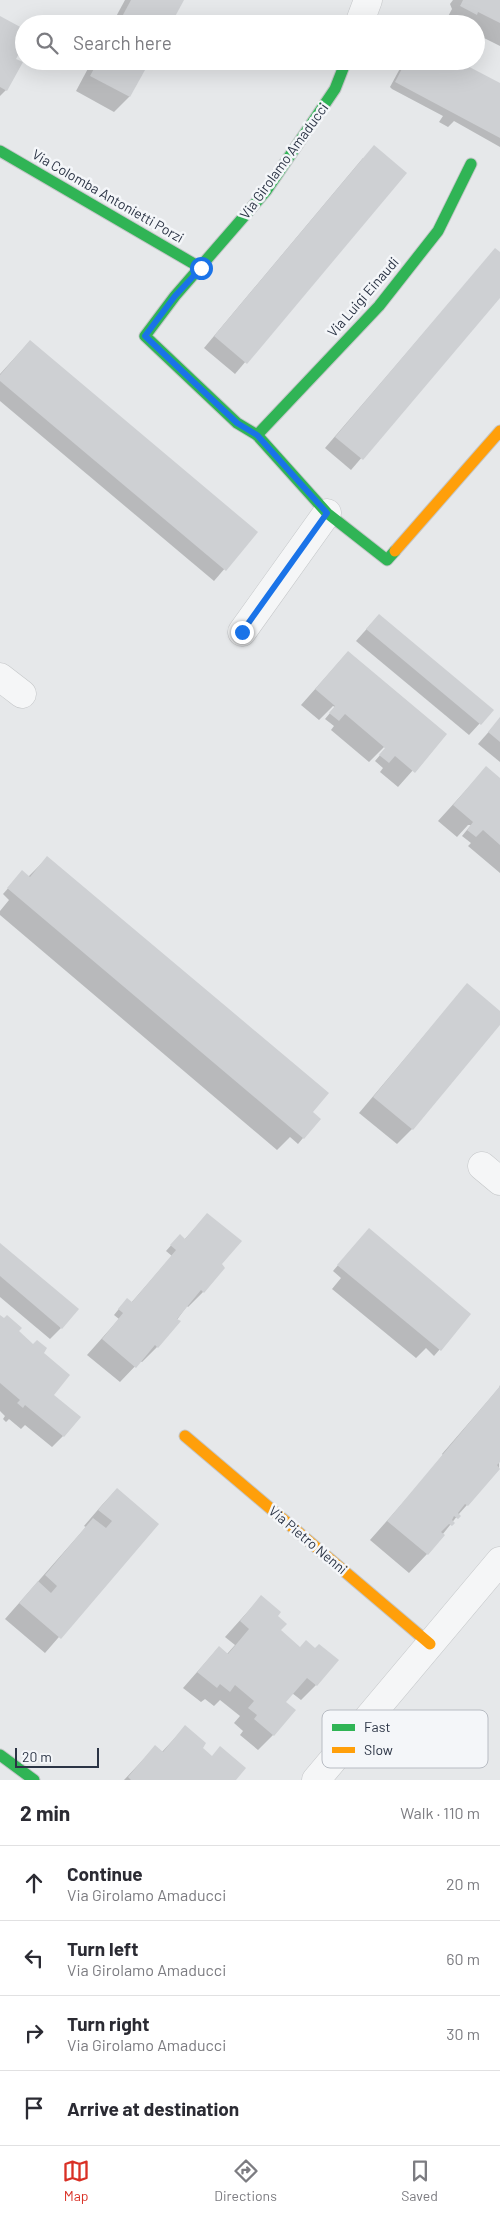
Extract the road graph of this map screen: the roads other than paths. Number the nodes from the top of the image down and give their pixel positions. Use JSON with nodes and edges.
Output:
{"nodes":[{"id":1,"x":368,"y":0,"type":"edge"},
{"id":2,"x":362,"y":15,"type":"edge"},
{"id":3,"x":343,"y":70,"type":"edge"},
{"id":4,"x":0,"y":151,"type":"edge"},
{"id":5,"x":472,"y":164,"type":"dead end"},
{"id":6,"x":201,"y":268,"type":"junction"},
{"id":7,"x":500,"y":431,"type":"edge"},
{"id":8,"x":257,"y":435,"type":"junction"},
{"id":9,"x":327,"y":513,"type":"junction"},
{"id":10,"x":242,"y":632,"type":"dead end"},
{"id":11,"x":0,"y":677,"type":"edge"},
{"id":12,"x":22,"y":694,"type":"dead end"},
{"id":13,"x":185,"y":1436,"type":"dead end"},
{"id":14,"x":500,"y":1560,"type":"edge"},
{"id":15,"x":430,"y":1644,"type":"junction"},
{"id":16,"x":375,"y":1710,"type":"edge"},
{"id":17,"x":0,"y":1755,"type":"edge"},
{"id":18,"x":326,"y":1768,"type":"edge"},
{"id":19,"x":34,"y":1780,"type":"edge"},
{"id":20,"x":316,"y":1780,"type":"edge"}],
"edges":[{"from":1,"to":2,"type":"street"},
{"from":3,"to":6,"type":"street","name":"Via Girolamo Amaducci"},
{"from":4,"to":6,"type":"street","name":"Via Colomba Antonietti Porzi"},
{"from":5,"to":8,"type":"street","name":"Via Luigi Einaudi"},
{"from":6,"to":8,"type":"street","name":"Via Girolamo Amaducci"},
{"from":7,"to":9,"type":"street","name":"Via Girolamo Amaducci"},
{"from":8,"to":9,"type":"street","name":"Via Girolamo Amaducci"},
{"from":9,"to":10,"type":"street"},
{"from":11,"to":12,"type":"street"},
{"from":13,"to":15,"type":"street","name":"Via Pietro Nenni"},
{"from":14,"to":15,"type":"street"},
{"from":15,"to":16,"type":"street"},
{"from":17,"to":19,"type":"street"},
{"from":18,"to":20,"type":"street"}]}
